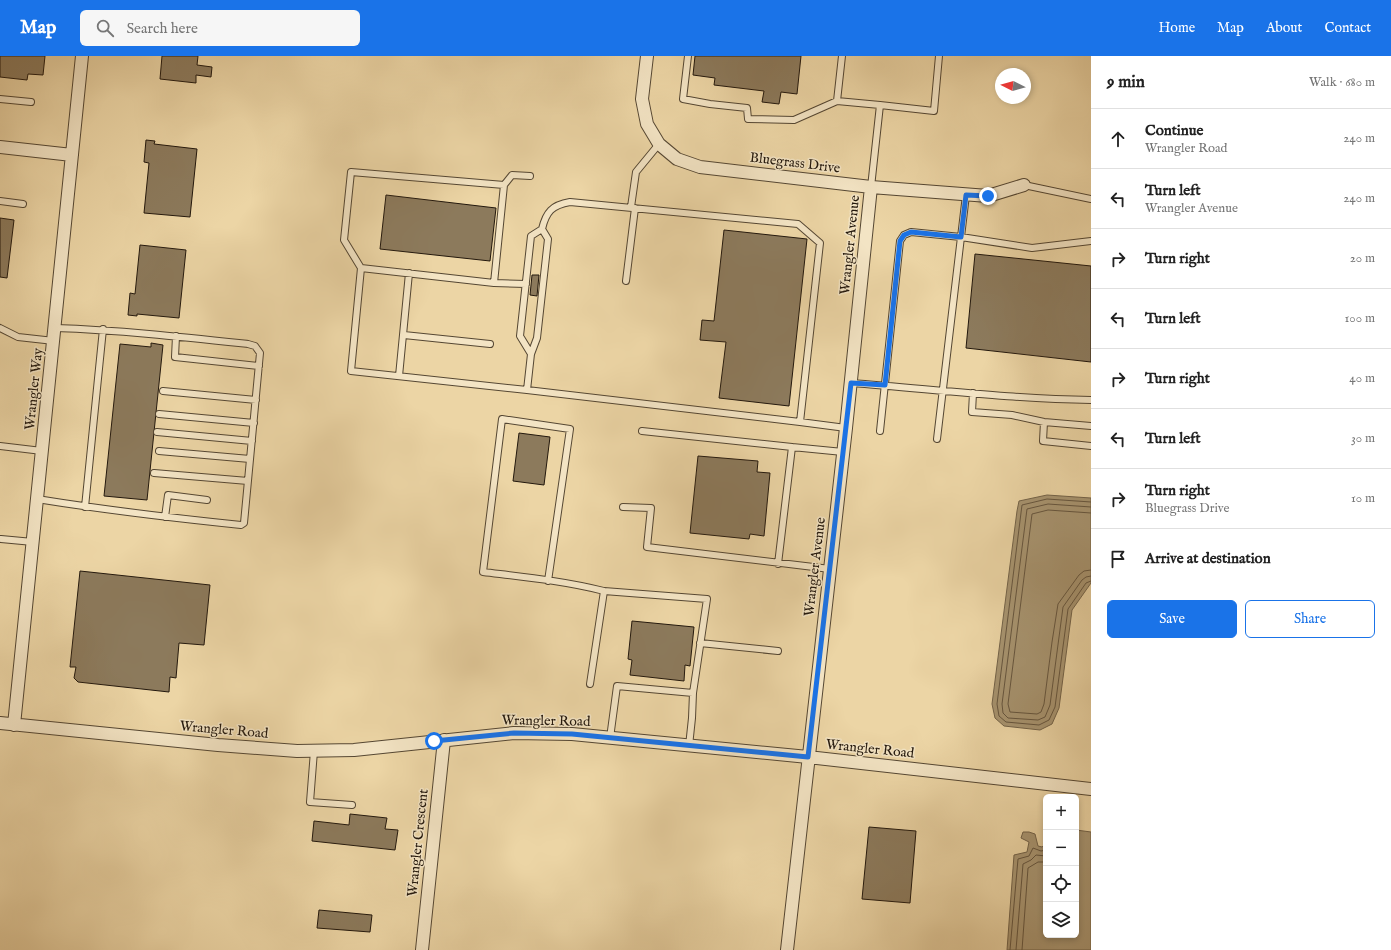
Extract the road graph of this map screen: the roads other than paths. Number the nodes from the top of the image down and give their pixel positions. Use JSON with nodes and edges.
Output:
{"nodes":[{"id":1,"x":82,"y":56,"type":"edge"},
{"id":2,"x":647,"y":56,"type":"edge"},
{"id":3,"x":688,"y":56,"type":"edge"},
{"id":4,"x":842,"y":56,"type":"edge"},
{"id":5,"x":939,"y":56,"type":"edge"},
{"id":6,"x":0,"y":99,"type":"edge"},
{"id":7,"x":837,"y":101,"type":"junction"},
{"id":8,"x":31,"y":102,"type":"dead end"},
{"id":9,"x":880,"y":105,"type":"junction"},
{"id":10,"x":659,"y":144,"type":"junction"},
{"id":11,"x":0,"y":148,"type":"edge"},
{"id":12,"x":72,"y":155,"type":"junction"},
{"id":13,"x":530,"y":176,"type":"dead end"},
{"id":14,"x":504,"y":186,"type":"junction"},
{"id":15,"x":1024,"y":186,"type":"joint"},
{"id":16,"x":871,"y":187,"type":"junction"},
{"id":17,"x":966,"y":195,"type":"junction"},
{"id":18,"x":1091,"y":199,"type":"edge"},
{"id":19,"x":0,"y":202,"type":"edge"},
{"id":20,"x":23,"y":204,"type":"dead end"},
{"id":21,"x":633,"y":208,"type":"junction"},
{"id":22,"x":542,"y":230,"type":"junction"},
{"id":23,"x":961,"y":237,"type":"junction"},
{"id":24,"x":1091,"y":241,"type":"edge"},
{"id":25,"x":361,"y":268,"type":"junction"},
{"id":26,"x":409,"y":273,"type":"junction"},
{"id":27,"x":626,"y":281,"type":"dead end"},
{"id":28,"x":494,"y":282,"type":"junction"},
{"id":29,"x":526,"y":284,"type":"junction"},
{"id":30,"x":0,"y":328,"type":"edge"},
{"id":31,"x":55,"y":328,"type":"junction"},
{"id":32,"x":103,"y":329,"type":"junction"},
{"id":33,"x":404,"y":335,"type":"junction"},
{"id":34,"x":176,"y":336,"type":"junction"},
{"id":35,"x":54,"y":341,"type":"junction"},
{"id":36,"x":490,"y":344,"type":"dead end"},
{"id":37,"x":531,"y":354,"type":"junction"},
{"id":38,"x":259,"y":366,"type":"junction"},
{"id":39,"x":399,"y":376,"type":"junction"},
{"id":40,"x":851,"y":383,"type":"junction"},
{"id":41,"x":885,"y":385,"type":"junction"},
{"id":42,"x":527,"y":390,"type":"junction"},
{"id":43,"x":163,"y":391,"type":"dead end"},
{"id":44,"x":943,"y":392,"type":"junction"},
{"id":45,"x":973,"y":394,"type":"junction"},
{"id":46,"x":256,"y":400,"type":"junction"},
{"id":47,"x":1091,"y":400,"type":"edge"},
{"id":48,"x":159,"y":414,"type":"dead end"},
{"id":49,"x":800,"y":422,"type":"junction"},
{"id":50,"x":1044,"y":422,"type":"junction"},
{"id":51,"x":254,"y":423,"type":"junction"},
{"id":52,"x":1091,"y":426,"type":"edge"},
{"id":53,"x":846,"y":428,"type":"junction"},
{"id":54,"x":642,"y":431,"type":"dead end"},
{"id":55,"x":880,"y":431,"type":"dead end"},
{"id":56,"x":157,"y":432,"type":"dead end"},
{"id":57,"x":937,"y":439,"type":"dead end"},
{"id":58,"x":252,"y":441,"type":"junction"},
{"id":59,"x":0,"y":446,"type":"edge"},
{"id":60,"x":1091,"y":446,"type":"edge"},
{"id":61,"x":792,"y":447,"type":"junction"},
{"id":62,"x":42,"y":451,"type":"junction"},
{"id":63,"x":159,"y":451,"type":"dead end"},
{"id":64,"x":843,"y":452,"type":"junction"},
{"id":65,"x":250,"y":460,"type":"junction"},
{"id":66,"x":154,"y":473,"type":"dead end"},
{"id":67,"x":248,"y":481,"type":"junction"},
{"id":68,"x":38,"y":499,"type":"junction"},
{"id":69,"x":207,"y":500,"type":"dead end"},
{"id":70,"x":623,"y":506,"type":"dead end"},
{"id":71,"x":85,"y":507,"type":"junction"},
{"id":72,"x":165,"y":517,"type":"junction"},
{"id":73,"x":1,"y":539,"type":"dead end"},
{"id":74,"x":33,"y":542,"type":"junction"},
{"id":75,"x":778,"y":564,"type":"junction"},
{"id":76,"x":830,"y":569,"type":"junction"},
{"id":77,"x":548,"y":581,"type":"junction"},
{"id":78,"x":604,"y":591,"type":"junction"},
{"id":79,"x":700,"y":643,"type":"junction"},
{"id":80,"x":778,"y":651,"type":"dead end"},
{"id":81,"x":590,"y":684,"type":"dead end"},
{"id":82,"x":693,"y":693,"type":"junction"},
{"id":83,"x":0,"y":723,"type":"edge"},
{"id":84,"x":14,"y":725,"type":"junction"},
{"id":85,"x":610,"y":738,"type":"junction"},
{"id":86,"x":444,"y":740,"type":"junction"},
{"id":87,"x":689,"y":746,"type":"junction"},
{"id":88,"x":314,"y":751,"type":"junction"},
{"id":89,"x":808,"y":757,"type":"junction"},
{"id":90,"x":1091,"y":789,"type":"edge"},
{"id":91,"x":352,"y":805,"type":"dead end"},
{"id":92,"x":422,"y":950,"type":"edge"},
{"id":93,"x":787,"y":950,"type":"edge"}],
"edges":[{"from":1,"to":12,"type":"street","name":"Wrangler Way"},
{"from":2,"to":10,"type":"street","name":"Bluegrass Drive"},
{"from":3,"to":7,"type":"lane"},
{"from":4,"to":7,"type":"lane"},
{"from":5,"to":9,"type":"lane"},
{"from":6,"to":8,"type":"lane"},
{"from":7,"to":9,"type":"lane"},
{"from":9,"to":16,"type":"lane"},
{"from":10,"to":16,"type":"street","name":"Bluegrass Drive"},
{"from":10,"to":21,"type":"lane"},
{"from":11,"to":12,"type":"street"},
{"from":12,"to":31,"type":"street","name":"Wrangler Way"},
{"from":13,"to":14,"type":"lane"},
{"from":14,"to":25,"type":"lane"},
{"from":14,"to":28,"type":"lane"},
{"from":15,"to":17,"type":"street","name":"Bluegrass Drive"},
{"from":15,"to":18,"type":"lane"},
{"from":16,"to":17,"type":"street","name":"Bluegrass Drive"},
{"from":16,"to":40,"type":"street","name":"Wrangler Avenue"},
{"from":17,"to":23,"type":"lane"},
{"from":19,"to":20,"type":"lane"},
{"from":21,"to":22,"type":"lane"},
{"from":21,"to":27,"type":"lane"},
{"from":21,"to":49,"type":"lane"},
{"from":22,"to":29,"type":"lane"},
{"from":22,"to":37,"type":"lane"},
{"from":23,"to":24,"type":"lane"},
{"from":23,"to":41,"type":"lane"},
{"from":23,"to":44,"type":"lane"},
{"from":25,"to":26,"type":"lane"},
{"from":25,"to":39,"type":"lane"},
{"from":26,"to":28,"type":"lane"},
{"from":26,"to":33,"type":"lane"},
{"from":28,"to":29,"type":"lane"},
{"from":29,"to":37,"type":"lane"},
{"from":30,"to":35,"type":"lane"},
{"from":31,"to":32,"type":"lane"},
{"from":31,"to":35,"type":"street","name":"Wrangler Way"},
{"from":32,"to":34,"type":"lane"},
{"from":32,"to":71,"type":"lane"},
{"from":33,"to":36,"type":"lane"},
{"from":33,"to":39,"type":"lane"},
{"from":34,"to":38,"type":"lane"},
{"from":34,"to":38,"type":"lane"},
{"from":35,"to":62,"type":"street","name":"Wrangler Way"},
{"from":37,"to":42,"type":"lane"},
{"from":38,"to":46,"type":"lane"},
{"from":39,"to":42,"type":"lane"},
{"from":40,"to":41,"type":"lane"},
{"from":40,"to":53,"type":"street","name":"Wrangler Avenue"},
{"from":41,"to":44,"type":"lane"},
{"from":41,"to":55,"type":"lane"},
{"from":42,"to":49,"type":"lane"},
{"from":43,"to":46,"type":"lane"},
{"from":44,"to":45,"type":"lane"},
{"from":44,"to":57,"type":"lane"},
{"from":45,"to":47,"type":"lane"},
{"from":45,"to":50,"type":"lane"},
{"from":46,"to":51,"type":"lane"},
{"from":48,"to":51,"type":"lane"},
{"from":49,"to":53,"type":"lane"},
{"from":50,"to":52,"type":"lane"},
{"from":50,"to":60,"type":"lane"},
{"from":51,"to":58,"type":"lane"},
{"from":53,"to":64,"type":"street","name":"Wrangler Avenue"},
{"from":54,"to":61,"type":"lane"},
{"from":56,"to":58,"type":"lane"},
{"from":58,"to":65,"type":"lane"},
{"from":59,"to":62,"type":"lane"},
{"from":61,"to":64,"type":"lane"},
{"from":61,"to":75,"type":"lane"},
{"from":62,"to":68,"type":"street","name":"Wrangler Way"},
{"from":63,"to":65,"type":"lane"},
{"from":64,"to":76,"type":"street","name":"Wrangler Avenue"},
{"from":65,"to":67,"type":"lane"},
{"from":66,"to":67,"type":"lane"},
{"from":67,"to":72,"type":"lane"},
{"from":68,"to":71,"type":"lane"},
{"from":68,"to":74,"type":"street","name":"Wrangler Way"},
{"from":69,"to":72,"type":"lane"},
{"from":70,"to":75,"type":"lane"},
{"from":71,"to":72,"type":"lane"},
{"from":73,"to":74,"type":"lane"},
{"from":74,"to":84,"type":"street","name":"Wrangler Way"},
{"from":75,"to":76,"type":"lane"},
{"from":76,"to":89,"type":"street","name":"Wrangler Avenue"},
{"from":77,"to":77,"type":"lane"},
{"from":77,"to":78,"type":"lane"},
{"from":78,"to":79,"type":"lane"},
{"from":78,"to":81,"type":"lane"},
{"from":79,"to":80,"type":"lane"},
{"from":79,"to":82,"type":"lane"},
{"from":82,"to":85,"type":"lane"},
{"from":82,"to":87,"type":"lane"},
{"from":83,"to":84,"type":"street","name":"Wrangler Road"},
{"from":84,"to":88,"type":"street","name":"Wrangler Road"},
{"from":85,"to":86,"type":"street","name":"Wrangler Road"},
{"from":85,"to":87,"type":"street","name":"Wrangler Road"},
{"from":86,"to":88,"type":"street","name":"Wrangler Road"},
{"from":86,"to":92,"type":"street","name":"Wrangler Crescent"},
{"from":87,"to":89,"type":"street","name":"Wrangler Road"},
{"from":88,"to":91,"type":"lane"},
{"from":89,"to":90,"type":"street","name":"Wrangler Road"},
{"from":89,"to":93,"type":"street","name":"Wrangler Avenue"}]}
